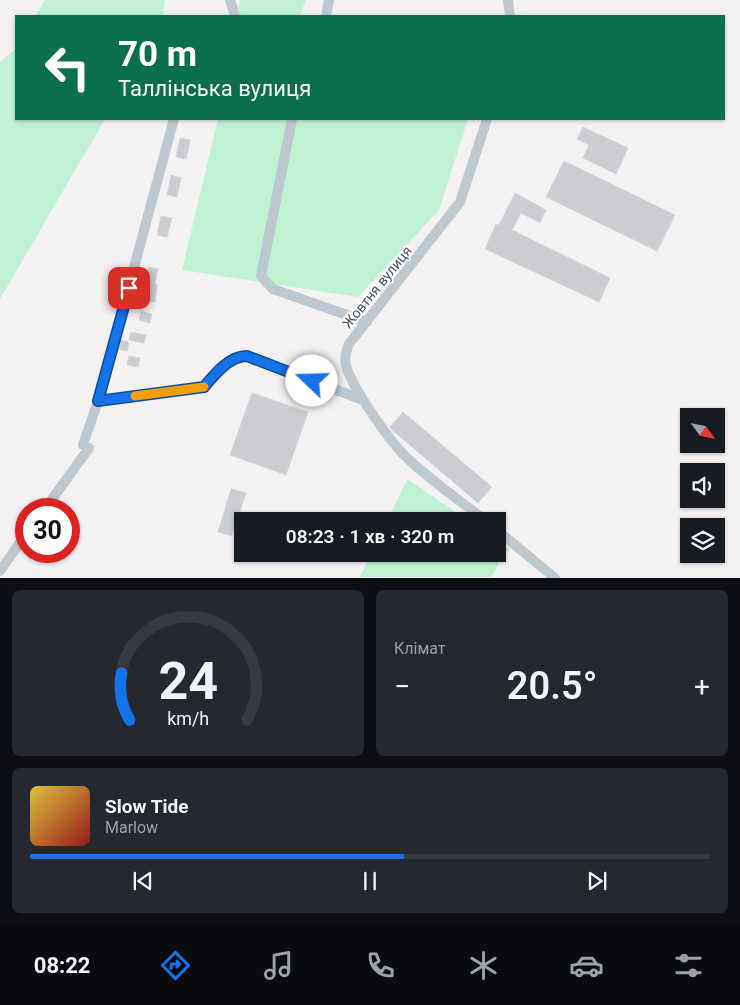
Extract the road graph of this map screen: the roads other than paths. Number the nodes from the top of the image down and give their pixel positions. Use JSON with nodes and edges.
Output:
{"nodes":[{"id":1,"x":230,"y":0,"type":"edge"},
{"id":2,"x":329,"y":0,"type":"edge"},
{"id":3,"x":508,"y":0,"type":"edge"},
{"id":4,"x":235,"y":15,"type":"edge"},
{"id":5,"x":326,"y":15,"type":"edge"},
{"id":6,"x":510,"y":15,"type":"edge"},
{"id":7,"x":174,"y":120,"type":"edge"},
{"id":8,"x":292,"y":120,"type":"edge"},
{"id":9,"x":487,"y":120,"type":"edge"},
{"id":10,"x":366,"y":322,"type":"junction"},
{"id":11,"x":363,"y":400,"type":"junction"},
{"id":12,"x":98,"y":401,"type":"junction"},
{"id":13,"x":52,"y":498,"type":"edge"},
{"id":14,"x":475,"y":512,"type":"edge"},
{"id":15,"x":506,"y":538,"type":"edge"},
{"id":16,"x":15,"y":550,"type":"edge"},
{"id":17,"x":0,"y":571,"type":"edge"},
{"id":18,"x":555,"y":578,"type":"edge"}],
"edges":[{"from":1,"to":4,"type":"street"},
{"from":2,"to":5,"type":"street"},
{"from":3,"to":6,"type":"street"},
{"from":7,"to":12,"type":"street"},
{"from":8,"to":10,"type":"street"},
{"from":9,"to":10,"type":"street","name":"Жовтня вулиця"},
{"from":10,"to":11,"type":"street","name":"Жовтня вулиця"},
{"from":11,"to":12,"type":"street"},
{"from":11,"to":14,"type":"street","name":"Жовтня вулиця"},
{"from":12,"to":13,"type":"street"},
{"from":15,"to":18,"type":"street"},
{"from":16,"to":17,"type":"street"}]}
